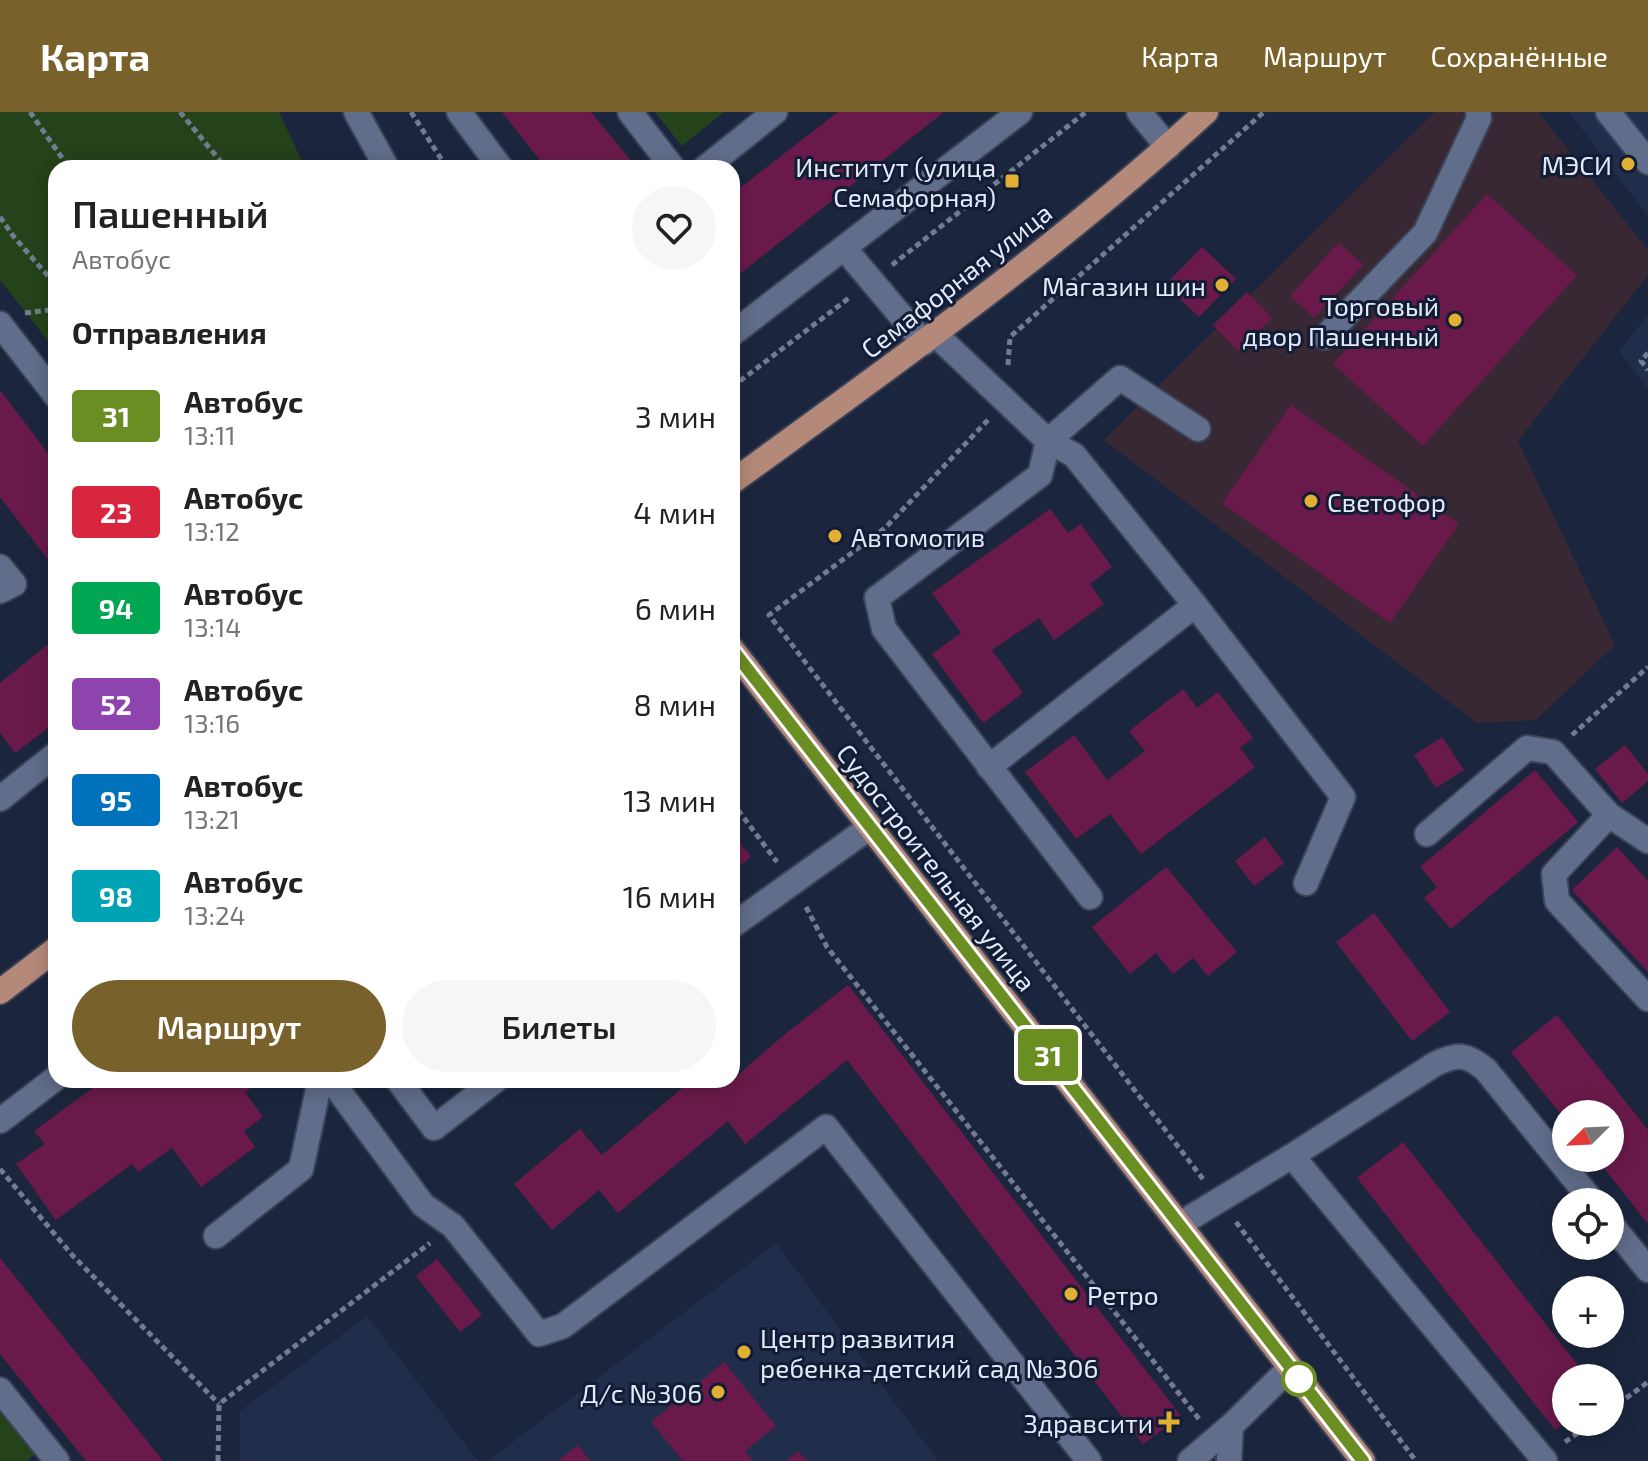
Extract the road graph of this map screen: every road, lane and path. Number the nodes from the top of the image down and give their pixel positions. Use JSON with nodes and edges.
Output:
{"nodes":[{"id":1,"x":30,"y":112,"type":"edge"},
{"id":2,"x":180,"y":112,"type":"edge"},
{"id":3,"x":356,"y":112,"type":"edge"},
{"id":4,"x":411,"y":112,"type":"edge"},
{"id":5,"x":459,"y":112,"type":"edge"},
{"id":6,"x":630,"y":112,"type":"edge"},
{"id":7,"x":775,"y":112,"type":"edge"},
{"id":8,"x":1020,"y":112,"type":"edge"},
{"id":9,"x":1086,"y":112,"type":"edge"},
{"id":10,"x":1139,"y":112,"type":"edge"},
{"id":11,"x":1206,"y":112,"type":"edge"},
{"id":12,"x":1264,"y":112,"type":"edge"},
{"id":13,"x":1478,"y":112,"type":"edge"},
{"id":14,"x":1608,"y":112,"type":"edge"},
{"id":15,"x":1168,"y":147,"type":"junction"},
{"id":16,"x":64,"y":160,"type":"edge"},
{"id":17,"x":219,"y":160,"type":"edge"},
{"id":18,"x":383,"y":160,"type":"edge"},
{"id":19,"x":442,"y":160,"type":"edge"},
{"id":20,"x":495,"y":160,"type":"edge"},
{"id":21,"x":667,"y":160,"type":"edge"},
{"id":22,"x":715,"y":160,"type":"edge"},
{"id":23,"x":1648,"y":162,"type":"edge"},
{"id":24,"x":0,"y":217,"type":"edge"},
{"id":25,"x":844,"y":248,"type":"junction"},
{"id":26,"x":48,"y":276,"type":"edge"},
{"id":27,"x":871,"y":281,"type":"junction"},
{"id":28,"x":0,"y":324,"type":"edge"},
{"id":29,"x":740,"y":328,"type":"edge"},
{"id":30,"x":1325,"y":337,"type":"dead end"},
{"id":31,"x":930,"y":338,"type":"junction"},
{"id":32,"x":1648,"y":353,"type":"edge"},
{"id":33,"x":1648,"y":370,"type":"edge"},
{"id":34,"x":740,"y":381,"type":"edge"},
{"id":35,"x":48,"y":386,"type":"edge"},
{"id":36,"x":1006,"y":402,"type":"junction"},
{"id":37,"x":1198,"y":429,"type":"dead end"},
{"id":38,"x":1048,"y":441,"type":"junction"},
{"id":39,"x":740,"y":476,"type":"edge"},
{"id":40,"x":0,"y":567,"type":"edge"},
{"id":41,"x":0,"y":591,"type":"edge"},
{"id":42,"x":1195,"y":605,"type":"junction"},
{"id":43,"x":740,"y":659,"type":"edge"},
{"id":44,"x":1648,"y":667,"type":"edge"},
{"id":45,"x":1553,"y":752,"type":"junction"},
{"id":46,"x":48,"y":760,"type":"edge"},
{"id":47,"x":989,"y":767,"type":"junction"},
{"id":48,"x":0,"y":799,"type":"edge"},
{"id":49,"x":740,"y":812,"type":"edge"},
{"id":50,"x":1609,"y":815,"type":"junction"},
{"id":51,"x":870,"y":827,"type":"junction"},
{"id":52,"x":1427,"y":834,"type":"dead end"},
{"id":53,"x":1647,"y":838,"type":"edge"},
{"id":54,"x":793,"y":882,"type":"junction"},
{"id":55,"x":1306,"y":883,"type":"dead end"},
{"id":56,"x":1090,"y":897,"type":"dead end"},
{"id":57,"x":740,"y":920,"type":"edge"},
{"id":58,"x":48,"y":955,"type":"edge"},
{"id":59,"x":0,"y":992,"type":"edge"},
{"id":60,"x":1648,"y":999,"type":"edge"},
{"id":61,"x":48,"y":1084,"type":"edge"},
{"id":62,"x":318,"y":1088,"type":"edge"},
{"id":63,"x":337,"y":1088,"type":"edge"},
{"id":64,"x":404,"y":1088,"type":"edge"},
{"id":65,"x":486,"y":1088,"type":"edge"},
{"id":66,"x":0,"y":1121,"type":"edge"},
{"id":67,"x":1292,"y":1156,"type":"junction"},
{"id":68,"x":0,"y":1169,"type":"edge"},
{"id":69,"x":1582,"y":1188,"type":"edge"},
{"id":70,"x":1219,"y":1199,"type":"junction"},
{"id":71,"x":1180,"y":1224,"type":"junction"},
{"id":72,"x":453,"y":1226,"type":"junction"},
{"id":73,"x":216,"y":1236,"type":"dead end"},
{"id":74,"x":1624,"y":1240,"type":"edge"},
{"id":75,"x":1648,"y":1270,"type":"edge"},
{"id":76,"x":1290,"y":1368,"type":"junction"},
{"id":77,"x":1648,"y":1382,"type":"edge"},
{"id":78,"x":0,"y":1390,"type":"edge"},
{"id":79,"x":1624,"y":1400,"type":"edge"},
{"id":80,"x":219,"y":1404,"type":"junction"},
{"id":81,"x":1223,"y":1433,"type":"junction"},
{"id":82,"x":57,"y":1461,"type":"edge"},
{"id":83,"x":218,"y":1461,"type":"edge"},
{"id":84,"x":1089,"y":1461,"type":"edge"},
{"id":85,"x":1190,"y":1461,"type":"edge"},
{"id":86,"x":1229,"y":1461,"type":"edge"},
{"id":87,"x":1363,"y":1461,"type":"edge"},
{"id":88,"x":1416,"y":1461,"type":"edge"},
{"id":89,"x":1545,"y":1461,"type":"edge"}],
"edges":[{"from":1,"to":16,"type":"path"},
{"from":2,"to":17,"type":"path"},
{"from":3,"to":18,"type":"street"},
{"from":4,"to":19,"type":"path"},
{"from":5,"to":20,"type":"street"},
{"from":6,"to":21,"type":"street"},
{"from":7,"to":22,"type":"street"},
{"from":8,"to":25,"type":"street"},
{"from":9,"to":27,"type":"path"},
{"from":10,"to":15,"type":"street"},
{"from":11,"to":15,"type":"main road","name":"Семафорная улица"},
{"from":12,"to":36,"type":"path"},
{"from":13,"to":30,"type":"street"},
{"from":14,"to":23,"type":"street"},
{"from":15,"to":31,"type":"main road","name":"Семафорная улица"},
{"from":24,"to":26,"type":"path"},
{"from":25,"to":27,"type":"street"},
{"from":25,"to":29,"type":"street"},
{"from":27,"to":31,"type":"street"},
{"from":27,"to":34,"type":"path"},
{"from":28,"to":35,"type":"street"},
{"from":31,"to":36,"type":"street"},
{"from":31,"to":39,"type":"main road","name":"Семафорная улица"},
{"from":32,"to":33,"type":"path"},
{"from":36,"to":38,"type":"street"},
{"from":36,"to":70,"type":"path"},
{"from":37,"to":38,"type":"street"},
{"from":38,"to":42,"type":"street"},
{"from":38,"to":47,"type":"street"},
{"from":40,"to":41,"type":"street"},
{"from":42,"to":47,"type":"street"},
{"from":42,"to":55,"type":"street"},
{"from":43,"to":51,"type":"main road","name":"Судостроительная улица"},
{"from":44,"to":45,"type":"path"},
{"from":45,"to":50,"type":"street"},
{"from":45,"to":52,"type":"street"},
{"from":46,"to":48,"type":"street"},
{"from":47,"to":56,"type":"street"},
{"from":49,"to":54,"type":"path"},
{"from":50,"to":53,"type":"street"},
{"from":50,"to":60,"type":"street"},
{"from":51,"to":54,"type":"street"},
{"from":51,"to":71,"type":"main road","name":"Судостроительная улица"},
{"from":54,"to":57,"type":"street"},
{"from":54,"to":81,"type":"path"},
{"from":58,"to":59,"type":"main road"},
{"from":61,"to":66,"type":"street"},
{"from":62,"to":73,"type":"street"},
{"from":63,"to":72,"type":"street"},
{"from":64,"to":65,"type":"street"},
{"from":67,"to":69,"type":"street"},
{"from":67,"to":70,"type":"street"},
{"from":67,"to":89,"type":"street"},
{"from":68,"to":80,"type":"path"},
{"from":70,"to":71,"type":"street"},
{"from":70,"to":88,"type":"path"},
{"from":71,"to":76,"type":"main road","name":"Судостроительная улица"},
{"from":72,"to":80,"type":"path"},
{"from":72,"to":84,"type":"street"},
{"from":74,"to":75,"type":"street"},
{"from":76,"to":81,"type":"street"},
{"from":76,"to":87,"type":"main road","name":"Судостроительная улица"},
{"from":77,"to":79,"type":"path"},
{"from":78,"to":82,"type":"street"},
{"from":80,"to":83,"type":"path"},
{"from":81,"to":85,"type":"street"},
{"from":81,"to":86,"type":"street"}]}
